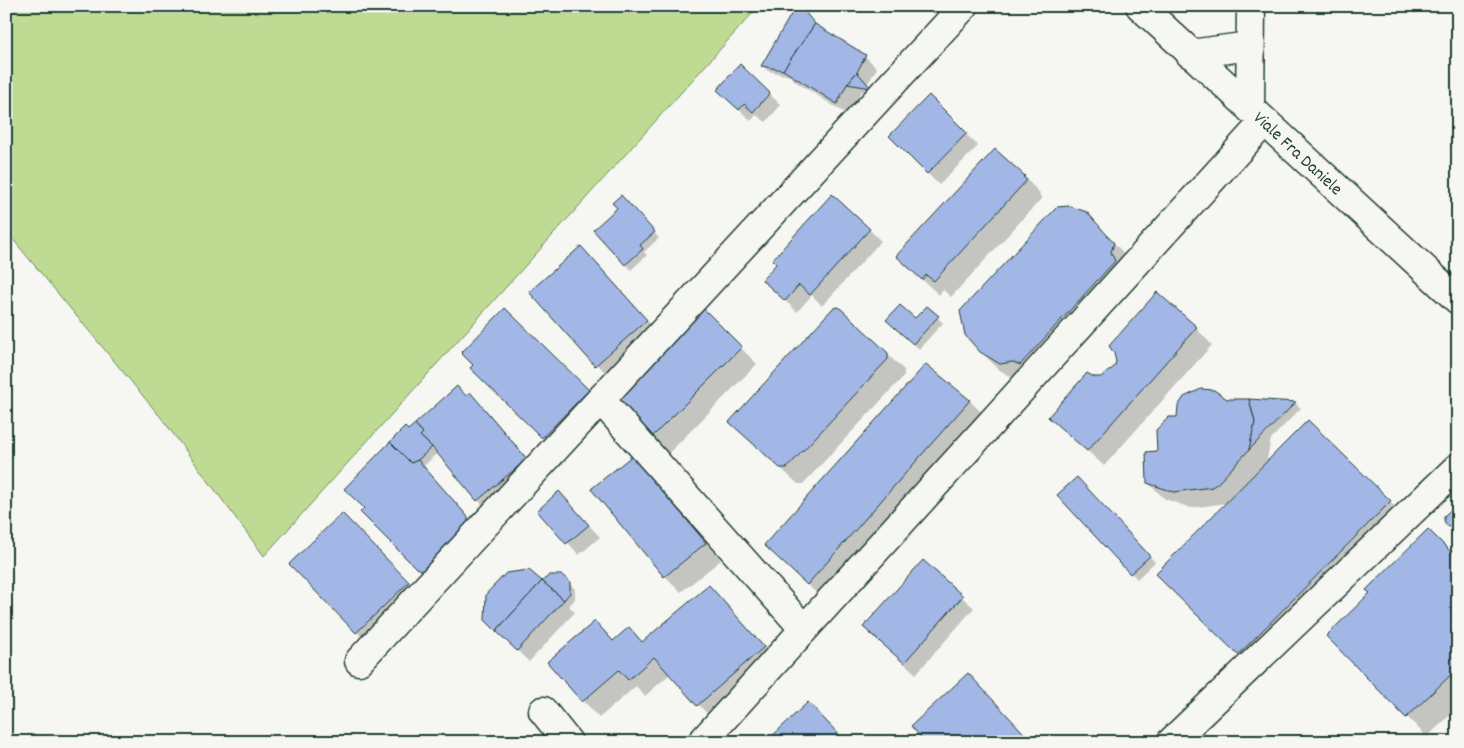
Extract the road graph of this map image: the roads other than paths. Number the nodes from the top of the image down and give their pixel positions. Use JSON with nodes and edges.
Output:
{"nodes":[{"id":1,"x":964,"y":6,"type":"edge"},
{"id":2,"x":1140,"y":6,"type":"edge"},
{"id":3,"x":1251,"y":6,"type":"edge"},
{"id":4,"x":1250,"y":46,"type":"junction"},
{"id":5,"x":1190,"y":54,"type":"junction"},
{"id":6,"x":1225,"y":86,"type":"junction"},
{"id":7,"x":1257,"y":116,"type":"junction"},
{"id":8,"x":1458,"y":300,"type":"edge"},
{"id":9,"x":601,"y":400,"type":"junction"},
{"id":10,"x":1458,"y":467,"type":"edge"},
{"id":11,"x":804,"y":629,"type":"junction"},
{"id":12,"x":359,"y":661,"type":"dead end"},
{"id":13,"x":543,"y":711,"type":"dead end"},
{"id":14,"x":568,"y":742,"type":"edge"},
{"id":15,"x":702,"y":742,"type":"edge"},
{"id":16,"x":1171,"y":742,"type":"edge"}],
"edges":[{"from":1,"to":9,"type":"street"},
{"from":2,"to":5,"type":"street","name":"Viale Fra Daniele"},
{"from":3,"to":4,"type":"street"},
{"from":4,"to":5,"type":"street"},
{"from":4,"to":6,"type":"street"},
{"from":4,"to":7,"type":"street"},
{"from":5,"to":6,"type":"street","name":"Viale Fra Daniele"},
{"from":6,"to":7,"type":"street","name":"Viale Fra Daniele"},
{"from":7,"to":8,"type":"street","name":"Viale Fra Daniele"},
{"from":7,"to":11,"type":"street"},
{"from":9,"to":11,"type":"street"},
{"from":9,"to":12,"type":"street"},
{"from":10,"to":16,"type":"street"},
{"from":11,"to":15,"type":"street"},
{"from":13,"to":14,"type":"street"}]}
